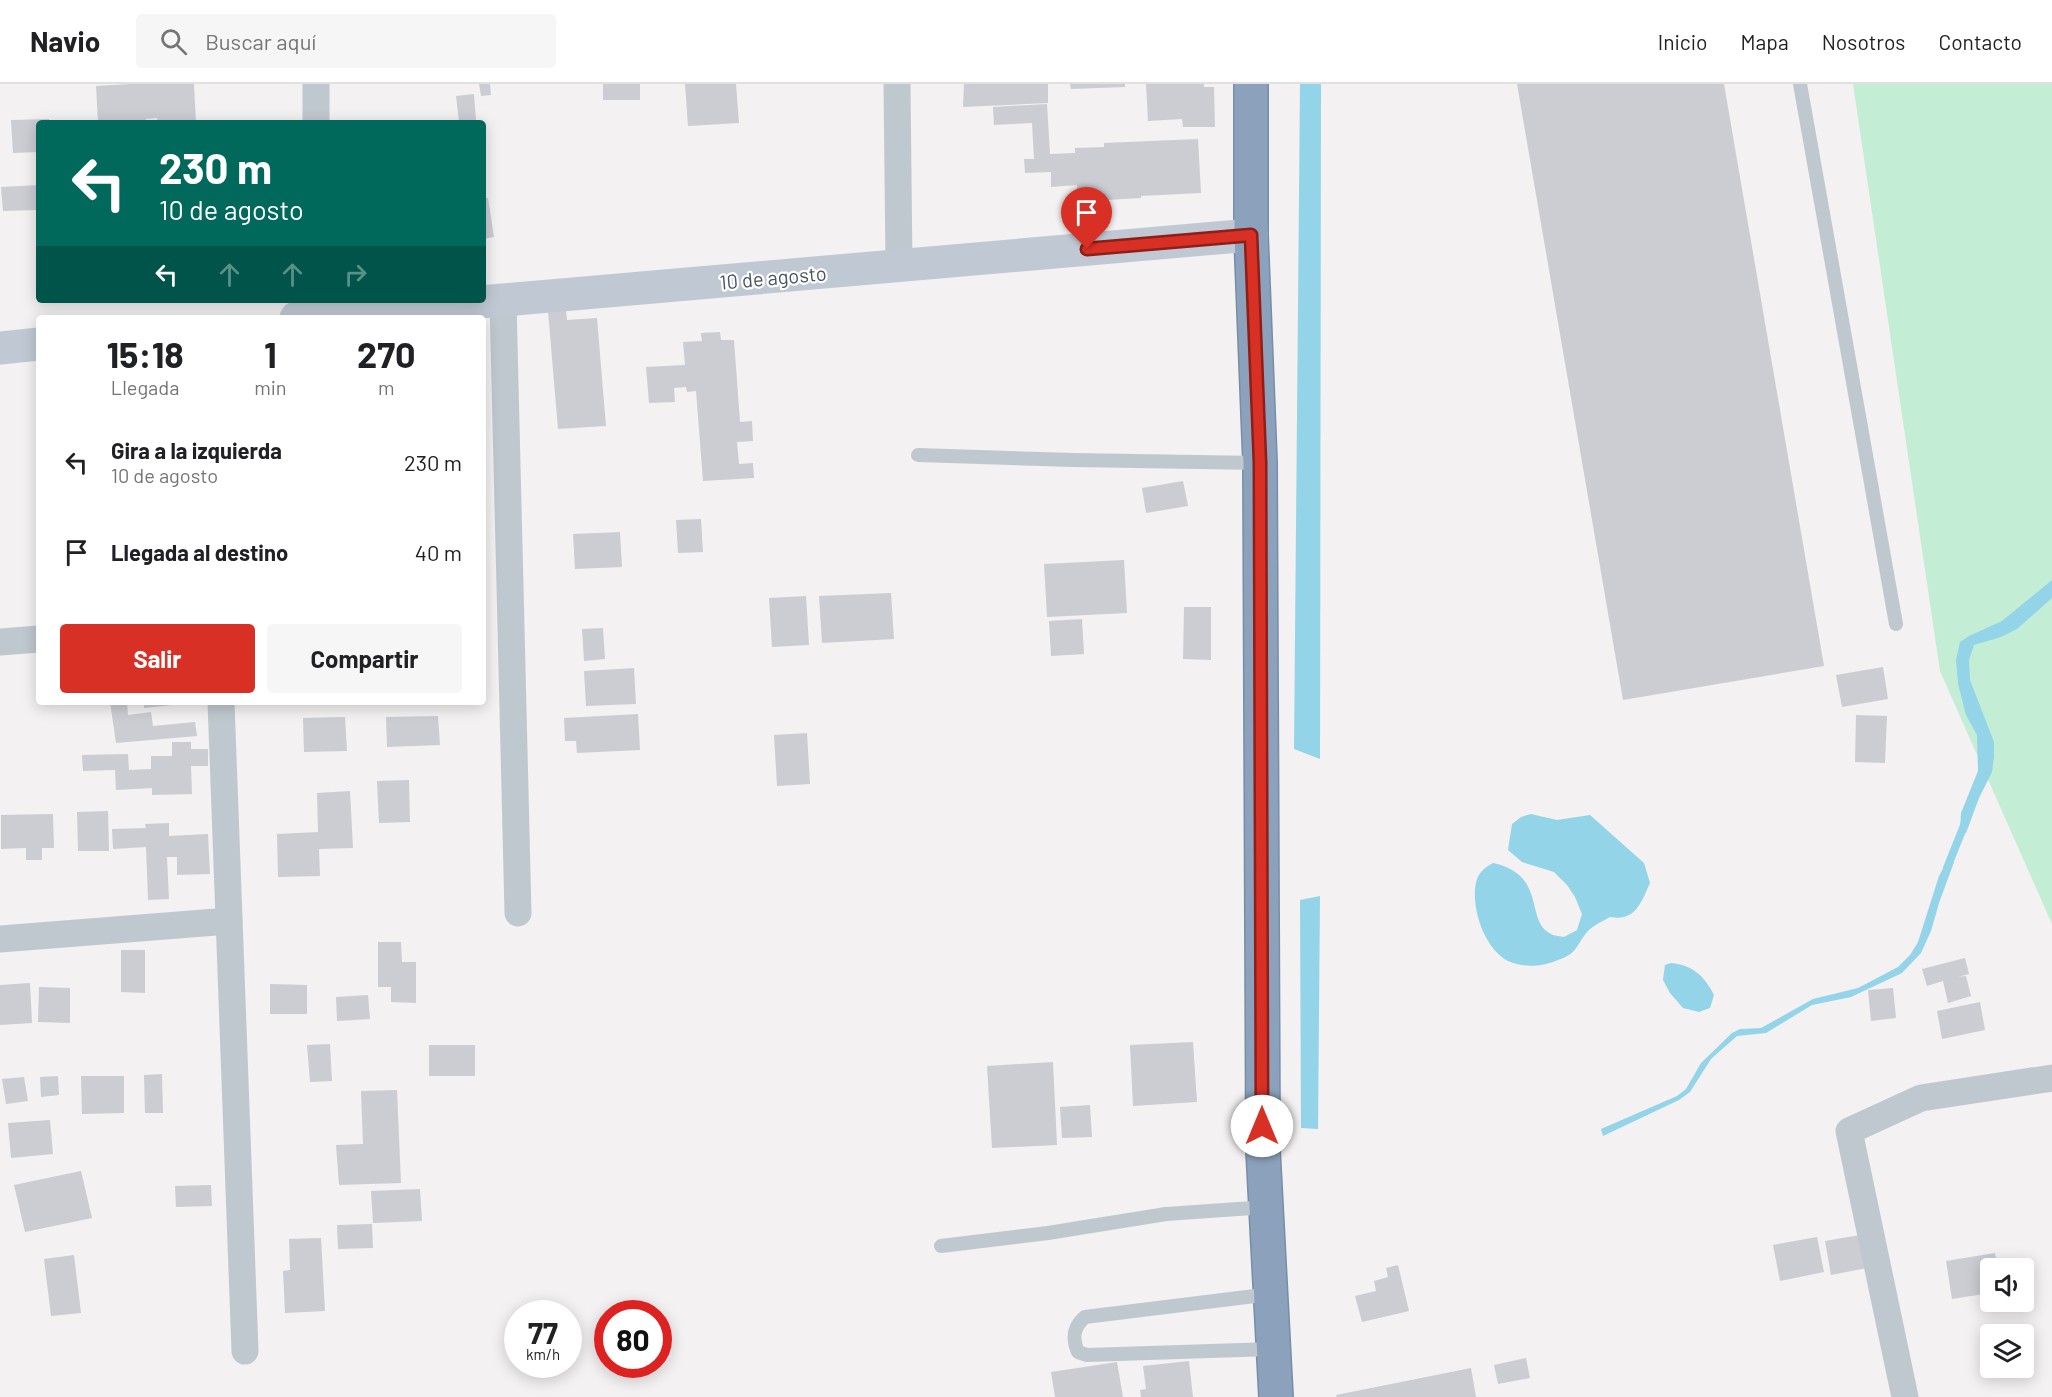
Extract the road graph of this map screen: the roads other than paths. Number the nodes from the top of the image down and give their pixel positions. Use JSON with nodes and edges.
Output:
{"nodes":[{"id":1,"x":316,"y":84,"type":"edge"},
{"id":2,"x":897,"y":84,"type":"edge"},
{"id":3,"x":1251,"y":84,"type":"edge"},
{"id":4,"x":1800,"y":84,"type":"edge"},
{"id":5,"x":316,"y":120,"type":"edge"},
{"id":6,"x":1251,"y":235,"type":"junction"},
{"id":7,"x":898,"y":265,"type":"junction"},
{"id":8,"x":503,"y":301,"type":"junction"},
{"id":9,"x":486,"y":302,"type":"edge"},
{"id":10,"x":464,"y":303,"type":"edge"},
{"id":11,"x":310,"y":311,"type":"edge"},
{"id":12,"x":36,"y":344,"type":"edge"},
{"id":13,"x":0,"y":348,"type":"edge"},
{"id":14,"x":918,"y":455,"type":"dead end"},
{"id":15,"x":1260,"y":463,"type":"junction"},
{"id":16,"x":1896,"y":624,"type":"dead end"},
{"id":17,"x":36,"y":639,"type":"edge"},
{"id":18,"x":0,"y":642,"type":"edge"},
{"id":19,"x":221,"y":705,"type":"edge"},
{"id":20,"x":518,"y":913,"type":"dead end"},
{"id":21,"x":229,"y":921,"type":"junction"},
{"id":22,"x":0,"y":939,"type":"edge"},
{"id":23,"x":2052,"y":1078,"type":"edge"},
{"id":24,"x":1267,"y":1207,"type":"junction"},
{"id":25,"x":941,"y":1246,"type":"dead end"},
{"id":26,"x":1271,"y":1294,"type":"junction"},
{"id":27,"x":1274,"y":1349,"type":"junction"},
{"id":28,"x":245,"y":1351,"type":"dead end"},
{"id":29,"x":1276,"y":1397,"type":"edge"},
{"id":30,"x":1905,"y":1397,"type":"edge"}],
"edges":[{"from":1,"to":5,"type":"street"},
{"from":2,"to":7,"type":"street"},
{"from":3,"to":6,"type":"highway"},
{"from":4,"to":16,"type":"lane"},
{"from":6,"to":7,"type":"street","name":"10 de agosto"},
{"from":6,"to":15,"type":"highway"},
{"from":7,"to":8,"type":"street","name":"10 de agosto"},
{"from":8,"to":9,"type":"street","name":"10 de agosto"},
{"from":8,"to":20,"type":"street"},
{"from":10,"to":11,"type":"street","name":"10 de agosto"},
{"from":12,"to":13,"type":"street"},
{"from":14,"to":15,"type":"lane"},
{"from":15,"to":24,"type":"highway"},
{"from":17,"to":18,"type":"street"},
{"from":19,"to":21,"type":"street"},
{"from":21,"to":22,"type":"street"},
{"from":21,"to":28,"type":"street"},
{"from":23,"to":30,"type":"street"},
{"from":24,"to":25,"type":"lane"},
{"from":24,"to":26,"type":"highway"},
{"from":26,"to":27,"type":"highway"},
{"from":26,"to":27,"type":"lane"},
{"from":27,"to":29,"type":"highway"}]}
